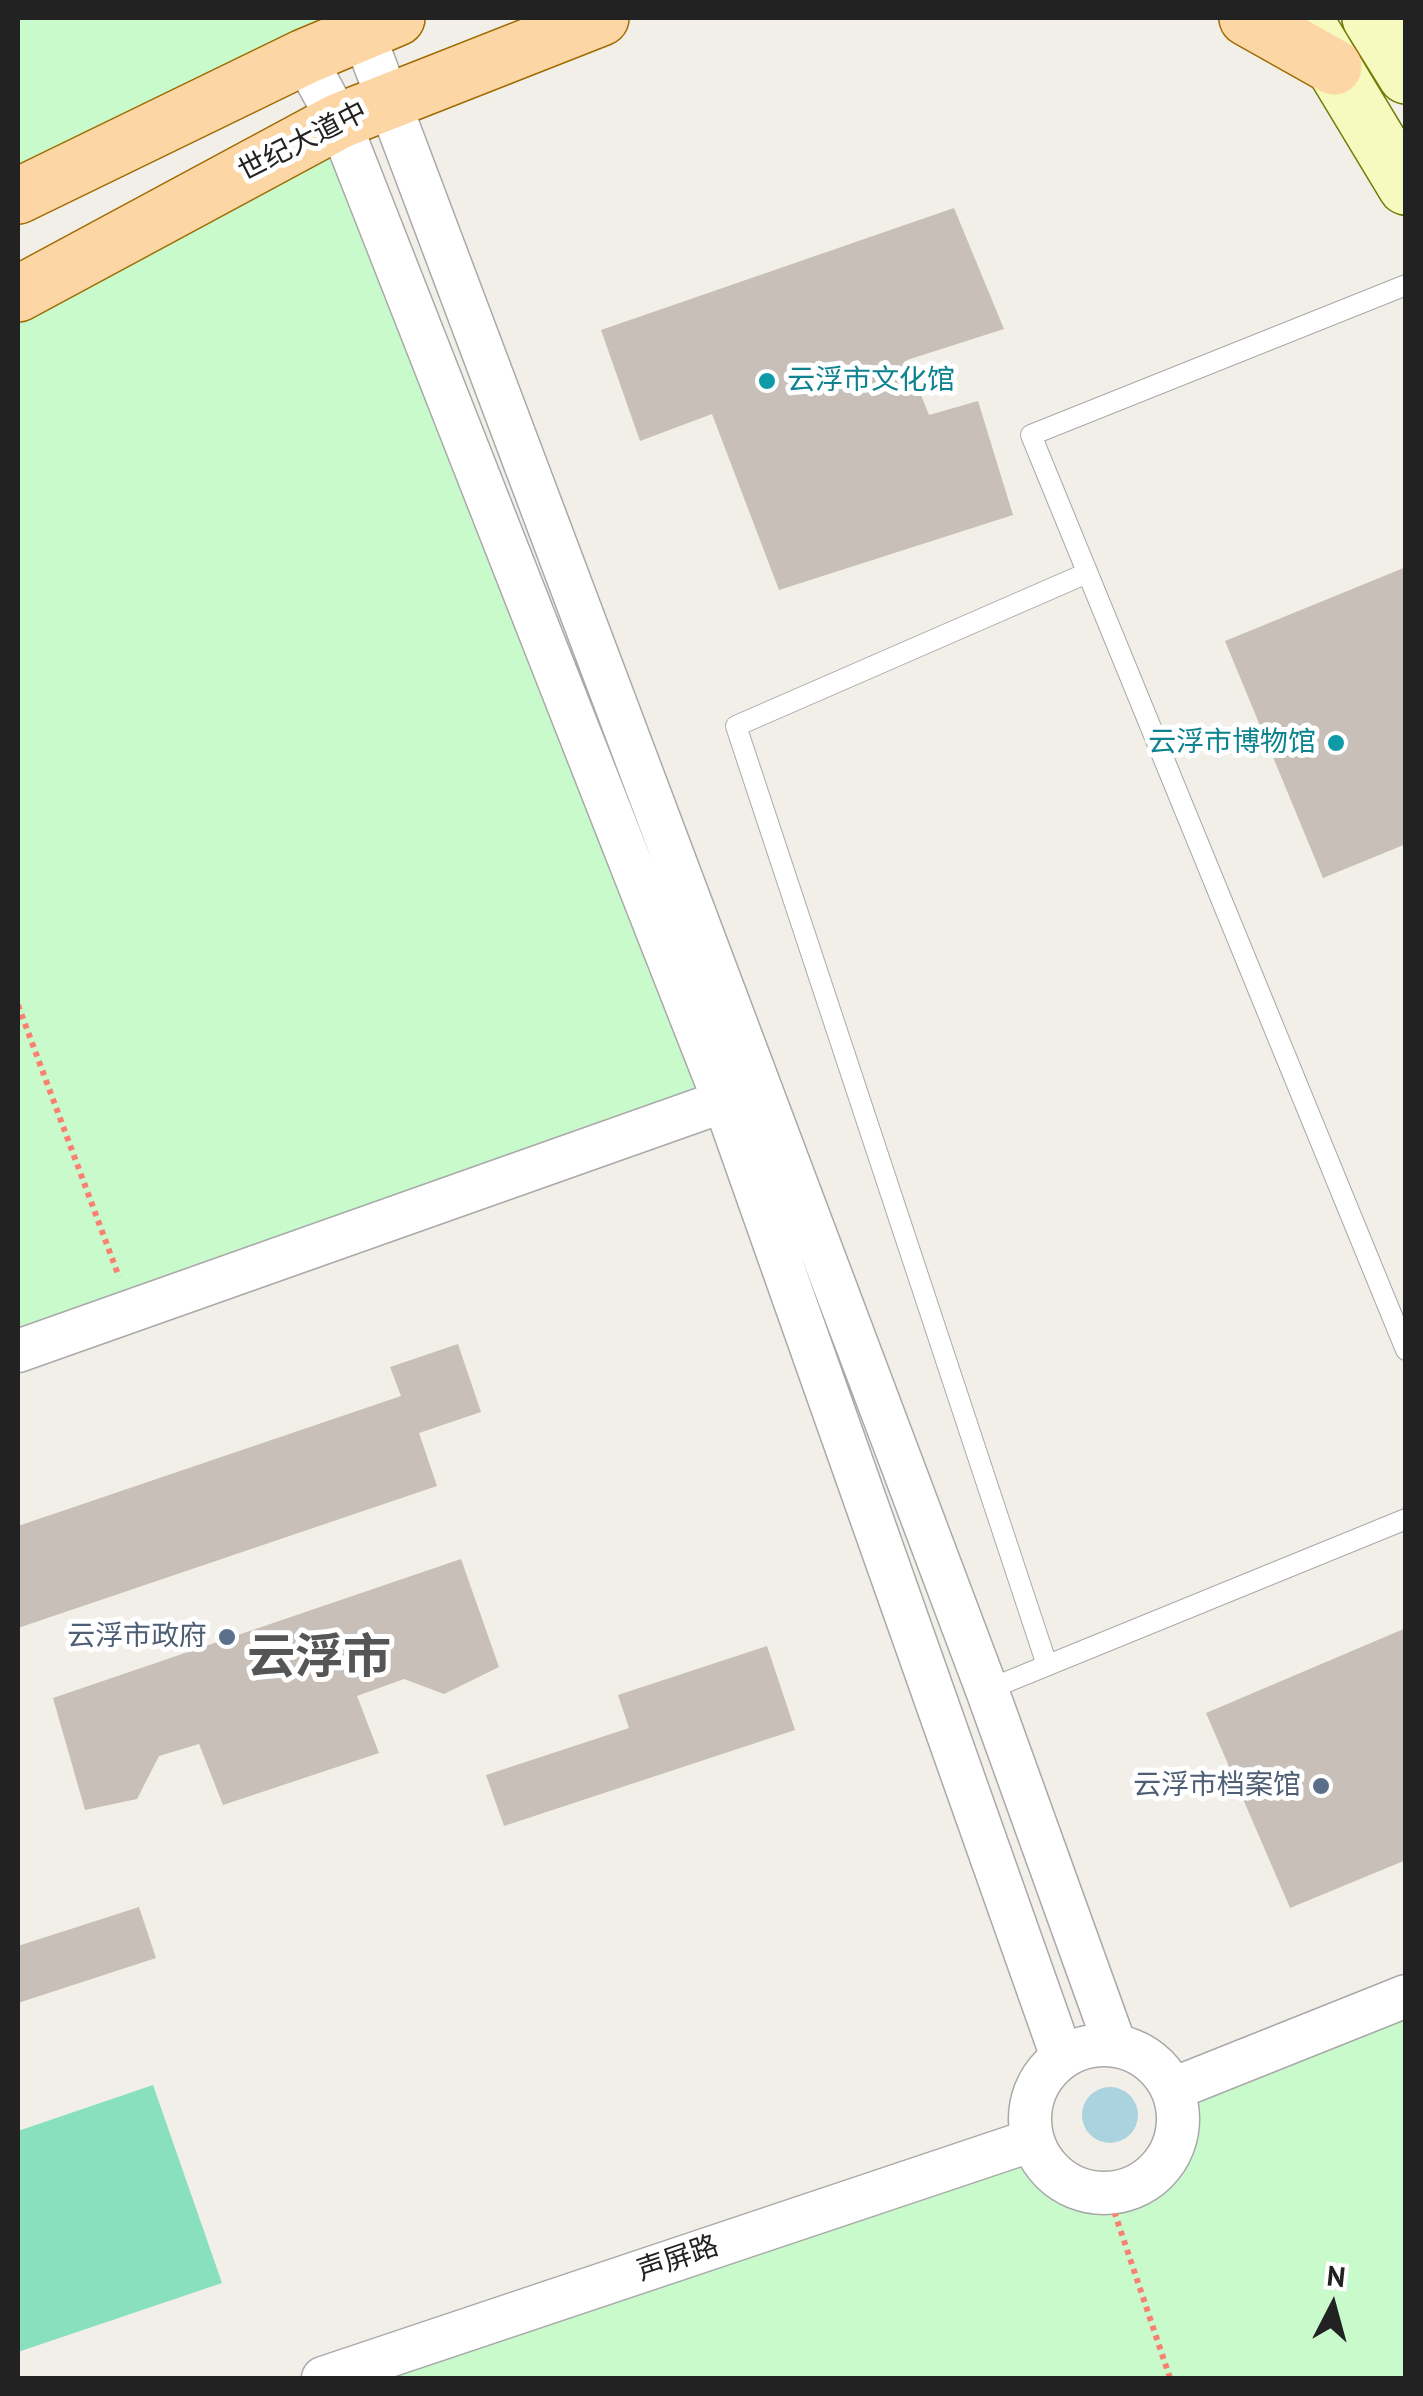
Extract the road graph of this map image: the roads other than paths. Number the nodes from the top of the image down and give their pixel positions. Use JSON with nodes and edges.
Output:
{"nodes":[{"id":1,"x":601,"y":18,"type":"edge"},
{"id":2,"x":1247,"y":18,"type":"edge"},
{"id":3,"x":1304,"y":18,"type":"edge"},
{"id":4,"x":1370,"y":18,"type":"edge"},
{"id":5,"x":380,"y":25,"type":"edge"},
{"id":6,"x":304,"y":57,"type":"junction"},
{"id":7,"x":1334,"y":67,"type":"junction"},
{"id":8,"x":1406,"y":76,"type":"edge"},
{"id":9,"x":362,"y":110,"type":"junction"},
{"id":10,"x":1406,"y":187,"type":"edge"},
{"id":11,"x":18,"y":196,"type":"edge"},
{"id":12,"x":1406,"y":285,"type":"edge"},
{"id":13,"x":18,"y":294,"type":"edge"},
{"id":14,"x":1087,"y":573,"type":"junction"},
{"id":15,"x":724,"y":1101,"type":"junction"},
{"id":16,"x":1406,"y":1350,"type":"edge"},
{"id":17,"x":18,"y":1351,"type":"edge"},
{"id":18,"x":1406,"y":1519,"type":"edge"},
{"id":19,"x":1048,"y":1665,"type":"junction"},
{"id":20,"x":987,"y":1690,"type":"junction"},
{"id":21,"x":1406,"y":1996,"type":"edge"},
{"id":22,"x":1115,"y":2045,"type":"junction"},
{"id":23,"x":1062,"y":2057,"type":"junction"},
{"id":24,"x":1173,"y":2089,"type":"junction"},
{"id":25,"x":1033,"y":2140,"type":"junction"},
{"id":26,"x":323,"y":2378,"type":"edge"}],
"edges":[{"from":1,"to":9,"type":"main road","name":"世纪大道中"},
{"from":2,"to":7,"type":"main road"},
{"from":3,"to":7,"type":"main road"},
{"from":4,"to":8,"type":"main road"},
{"from":5,"to":6,"type":"main road"},
{"from":5,"to":9,"type":"street"},
{"from":6,"to":9,"type":"street"},
{"from":6,"to":11,"type":"main road"},
{"from":7,"to":10,"type":"main road"},
{"from":9,"to":13,"type":"main road","name":"世纪大道中"},
{"from":9,"to":15,"type":"street"},
{"from":9,"to":20,"type":"street"},
{"from":12,"to":14,"type":"lane"},
{"from":14,"to":16,"type":"lane"},
{"from":14,"to":19,"type":"lane"},
{"from":15,"to":17,"type":"street"},
{"from":15,"to":23,"type":"street"},
{"from":18,"to":19,"type":"lane"},
{"from":19,"to":20,"type":"lane"},
{"from":20,"to":22,"type":"street"},
{"from":21,"to":24,"type":"street"},
{"from":22,"to":23,"type":"street"},
{"from":22,"to":24,"type":"street"},
{"from":23,"to":25,"type":"street"},
{"from":24,"to":25,"type":"street"},
{"from":25,"to":26,"type":"street","name":"声屏路"}]}
